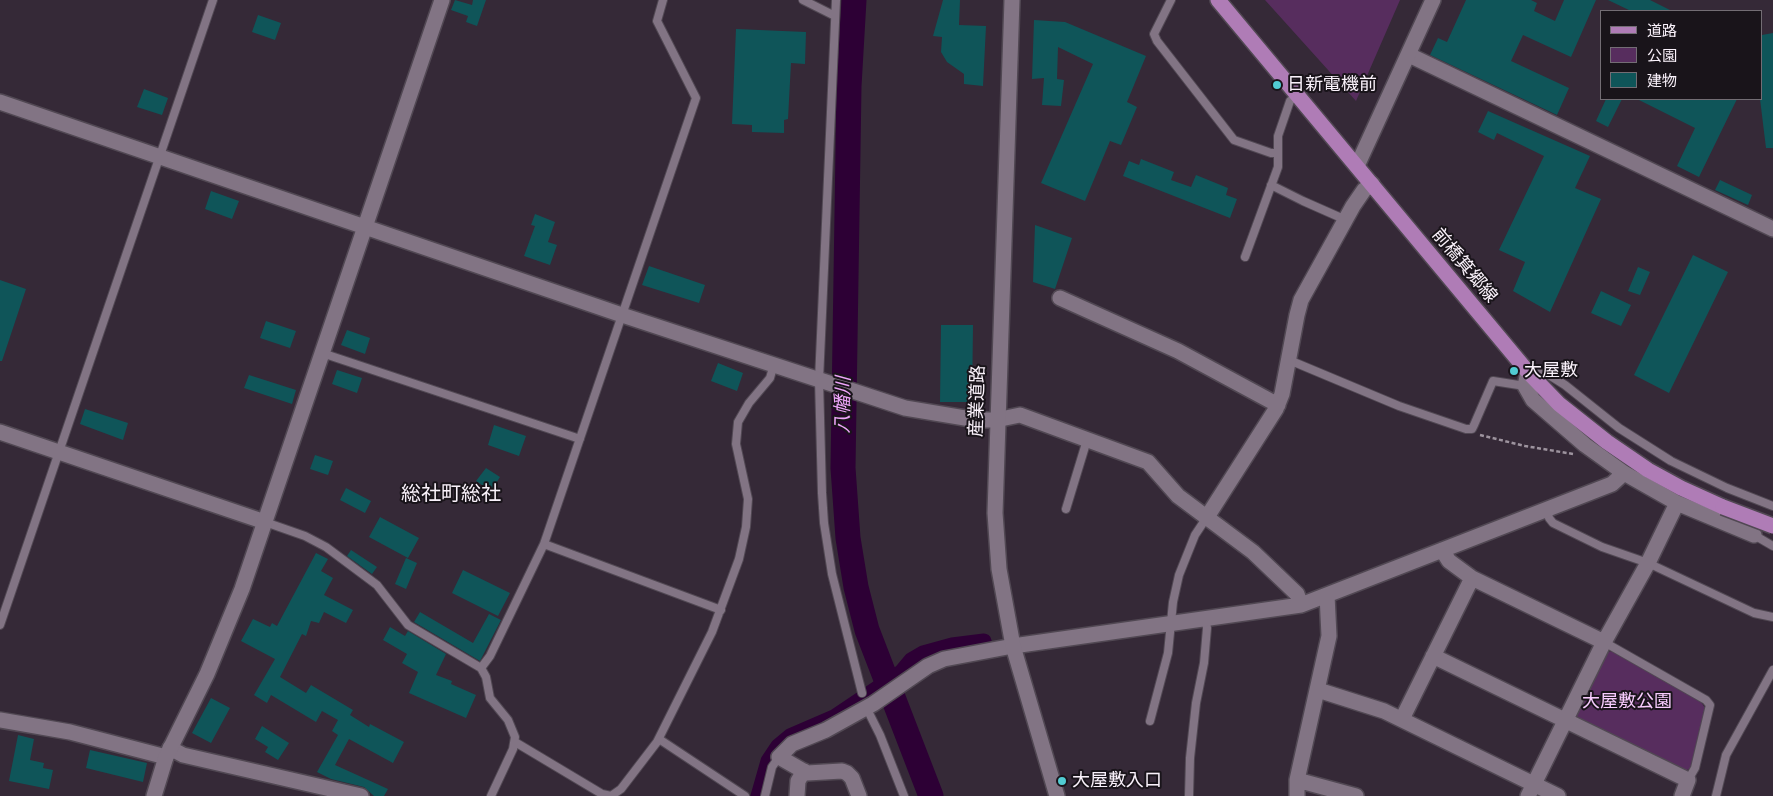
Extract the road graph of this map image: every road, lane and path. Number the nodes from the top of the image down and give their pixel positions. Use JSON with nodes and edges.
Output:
{"nodes":[{"id":1,"x":213,"y":0,"type":"edge"},
{"id":2,"x":442,"y":0,"type":"edge"},
{"id":3,"x":663,"y":0,"type":"edge"},
{"id":4,"x":803,"y":0,"type":"edge"},
{"id":5,"x":836,"y":0,"type":"edge"},
{"id":6,"x":1012,"y":0,"type":"edge"},
{"id":7,"x":1170,"y":0,"type":"edge"},
{"id":8,"x":1218,"y":0,"type":"edge"},
{"id":9,"x":1433,"y":0,"type":"edge"},
{"id":10,"x":835,"y":16,"type":"junction"},
{"id":11,"x":1409,"y":55,"type":"junction"},
{"id":12,"x":1297,"y":95,"type":"junction"},
{"id":13,"x":0,"y":102,"type":"edge"},
{"id":14,"x":1276,"y":153,"type":"junction"},
{"id":15,"x":159,"y":155,"type":"junction"},
{"id":16,"x":1357,"y":166,"type":"junction"},
{"id":17,"x":1271,"y":184,"type":"junction"},
{"id":18,"x":1372,"y":184,"type":"junction"},
{"id":19,"x":1346,"y":220,"type":"junction"},
{"id":20,"x":366,"y":227,"type":"junction"},
{"id":21,"x":1773,"y":228,"type":"edge"},
{"id":22,"x":1245,"y":257,"type":"dead end"},
{"id":23,"x":1060,"y":298,"type":"dead end"},
{"id":24,"x":622,"y":315,"type":"junction"},
{"id":25,"x":322,"y":353,"type":"junction"},
{"id":26,"x":1289,"y":360,"type":"junction"},
{"id":27,"x":774,"y":364,"type":"junction"},
{"id":28,"x":1527,"y":379,"type":"junction"},
{"id":29,"x":823,"y":381,"type":"junction"},
{"id":30,"x":1278,"y":405,"type":"junction"},
{"id":31,"x":996,"y":420,"type":"junction"},
{"id":32,"x":1472,"y":429,"type":"junction"},
{"id":33,"x":0,"y":432,"type":"edge"},
{"id":34,"x":580,"y":439,"type":"junction"},
{"id":35,"x":1087,"y":440,"type":"junction"},
{"id":36,"x":1592,"y":450,"type":"junction"},
{"id":37,"x":59,"y":453,"type":"junction"},
{"id":38,"x":1624,"y":473,"type":"junction"},
{"id":39,"x":1677,"y":503,"type":"junction"},
{"id":40,"x":1773,"y":506,"type":"edge"},
{"id":41,"x":1066,"y":509,"type":"dead end"},
{"id":42,"x":1547,"y":510,"type":"junction"},
{"id":43,"x":1207,"y":517,"type":"junction"},
{"id":44,"x":265,"y":522,"type":"junction"},
{"id":45,"x":1773,"y":526,"type":"edge"},
{"id":46,"x":1754,"y":535,"type":"joint"},
{"id":47,"x":544,"y":544,"type":"junction"},
{"id":48,"x":1773,"y":546,"type":"edge"},
{"id":49,"x":1442,"y":550,"type":"junction"},
{"id":50,"x":1648,"y":564,"type":"junction"},
{"id":51,"x":1472,"y":578,"type":"junction"},
{"id":52,"x":1327,"y":595,"type":"junction"},
{"id":53,"x":1301,"y":605,"type":"junction"},
{"id":54,"x":721,"y":610,"type":"junction"},
{"id":55,"x":1773,"y":617,"type":"edge"},
{"id":56,"x":1205,"y":618,"type":"junction"},
{"id":57,"x":1172,"y":622,"type":"junction"},
{"id":58,"x":0,"y":624,"type":"edge"},
{"id":59,"x":1604,"y":642,"type":"junction"},
{"id":60,"x":1013,"y":646,"type":"junction"},
{"id":61,"x":1433,"y":656,"type":"junction"},
{"id":62,"x":481,"y":668,"type":"junction"},
{"id":63,"x":1773,"y":670,"type":"edge"},
{"id":64,"x":1318,"y":690,"type":"junction"},
{"id":65,"x":867,"y":701,"type":"junction"},
{"id":66,"x":1402,"y":719,"type":"junction"},
{"id":67,"x":0,"y":720,"type":"edge"},
{"id":68,"x":1566,"y":720,"type":"junction"},
{"id":69,"x":1150,"y":721,"type":"dead end"},
{"id":70,"x":659,"y":739,"type":"junction"},
{"id":71,"x":515,"y":742,"type":"junction"},
{"id":72,"x":168,"y":753,"type":"junction"},
{"id":73,"x":779,"y":757,"type":"junction"},
{"id":74,"x":804,"y":771,"type":"junction"},
{"id":75,"x":1297,"y":780,"type":"junction"},
{"id":76,"x":1688,"y":780,"type":"junction"},
{"id":77,"x":1531,"y":790,"type":"edge"},
{"id":78,"x":332,"y":793,"type":"edge"},
{"id":79,"x":154,"y":796,"type":"edge"},
{"id":80,"x":361,"y":796,"type":"edge"},
{"id":81,"x":491,"y":796,"type":"edge"},
{"id":82,"x":745,"y":796,"type":"edge"},
{"id":83,"x":765,"y":796,"type":"edge"},
{"id":84,"x":797,"y":796,"type":"edge"},
{"id":85,"x":859,"y":796,"type":"edge"},
{"id":86,"x":904,"y":796,"type":"edge"},
{"id":87,"x":1056,"y":796,"type":"edge"},
{"id":88,"x":1190,"y":796,"type":"edge"},
{"id":89,"x":1297,"y":796,"type":"edge"},
{"id":90,"x":1356,"y":796,"type":"edge"},
{"id":91,"x":1558,"y":796,"type":"edge"},
{"id":92,"x":1682,"y":796,"type":"edge"},
{"id":93,"x":1716,"y":796,"type":"edge"}],
"edges":[{"from":1,"to":15,"type":"lane"},
{"from":2,"to":20,"type":"street"},
{"from":3,"to":24,"type":"lane"},
{"from":4,"to":10,"type":"lane"},
{"from":5,"to":10,"type":"lane"},
{"from":6,"to":31,"type":"street","name":"産業道路"},
{"from":7,"to":14,"type":"lane"},
{"from":8,"to":12,"type":"main road","name":"前橋箕郷線"},
{"from":9,"to":11,"type":"street"},
{"from":10,"to":29,"type":"lane"},
{"from":11,"to":16,"type":"street"},
{"from":11,"to":21,"type":"street"},
{"from":12,"to":14,"type":"lane"},
{"from":12,"to":16,"type":"main road","name":"前橋箕郷線"},
{"from":13,"to":15,"type":"street"},
{"from":14,"to":17,"type":"lane"},
{"from":15,"to":20,"type":"street"},
{"from":15,"to":37,"type":"lane"},
{"from":16,"to":18,"type":"main road","name":"前橋箕郷線"},
{"from":17,"to":19,"type":"lane"},
{"from":17,"to":22,"type":"lane"},
{"from":18,"to":19,"type":"street"},
{"from":18,"to":28,"type":"main road","name":"前橋箕郷線"},
{"from":19,"to":26,"type":"street"},
{"from":20,"to":24,"type":"street"},
{"from":20,"to":25,"type":"street"},
{"from":23,"to":30,"type":"street"},
{"from":24,"to":27,"type":"street"},
{"from":24,"to":34,"type":"lane"},
{"from":25,"to":34,"type":"lane"},
{"from":25,"to":44,"type":"street"},
{"from":26,"to":30,"type":"street"},
{"from":26,"to":32,"type":"lane"},
{"from":27,"to":29,"type":"street"},
{"from":27,"to":54,"type":"lane"},
{"from":28,"to":32,"type":"lane"},
{"from":28,"to":36,"type":"street"},
{"from":28,"to":40,"type":"lane"},
{"from":28,"to":45,"type":"main road","name":"前橋箕郷線","bridge":true},
{"from":29,"to":31,"type":"street"},
{"from":29,"to":65,"type":"lane"},
{"from":30,"to":43,"type":"street"},
{"from":31,"to":35,"type":"street"},
{"from":31,"to":60,"type":"street","name":"産業道路"},
{"from":32,"to":36,"type":"path"},
{"from":33,"to":37,"type":"street"},
{"from":34,"to":47,"type":"lane"},
{"from":35,"to":41,"type":"lane"},
{"from":35,"to":43,"type":"street"},
{"from":36,"to":38,"type":"street"},
{"from":37,"to":44,"type":"street"},
{"from":37,"to":58,"type":"lane"},
{"from":38,"to":39,"type":"street"},
{"from":38,"to":42,"type":"street"},
{"from":39,"to":46,"type":"street"},
{"from":39,"to":50,"type":"street"},
{"from":42,"to":49,"type":"street"},
{"from":42,"to":50,"type":"lane"},
{"from":43,"to":53,"type":"street"},
{"from":43,"to":57,"type":"lane"},
{"from":44,"to":62,"type":"lane"},
{"from":44,"to":72,"type":"street"},
{"from":46,"to":48,"type":"lane"},
{"from":47,"to":54,"type":"lane"},
{"from":47,"to":62,"type":"lane"},
{"from":49,"to":51,"type":"street"},
{"from":49,"to":52,"type":"street"},
{"from":50,"to":55,"type":"lane"},
{"from":50,"to":59,"type":"street"},
{"from":51,"to":59,"type":"street"},
{"from":51,"to":61,"type":"street"},
{"from":52,"to":53,"type":"street"},
{"from":52,"to":64,"type":"street"},
{"from":53,"to":56,"type":"street"},
{"from":54,"to":70,"type":"lane"},
{"from":56,"to":57,"type":"street"},
{"from":56,"to":88,"type":"lane"},
{"from":57,"to":60,"type":"street"},
{"from":57,"to":69,"type":"lane"},
{"from":59,"to":68,"type":"street"},
{"from":59,"to":76,"type":"lane"},
{"from":60,"to":65,"type":"street"},
{"from":60,"to":87,"type":"street","name":"産業道路"},
{"from":61,"to":66,"type":"street"},
{"from":61,"to":68,"type":"street"},
{"from":62,"to":71,"type":"lane"},
{"from":63,"to":93,"type":"lane"},
{"from":64,"to":66,"type":"street"},
{"from":64,"to":75,"type":"street"},
{"from":65,"to":73,"type":"street"},
{"from":65,"to":86,"type":"lane"},
{"from":66,"to":77,"type":"street"},
{"from":67,"to":72,"type":"street"},
{"from":68,"to":76,"type":"street"},
{"from":68,"to":77,"type":"street"},
{"from":70,"to":71,"type":"lane"},
{"from":70,"to":82,"type":"lane"},
{"from":71,"to":81,"type":"lane"},
{"from":72,"to":78,"type":"street"},
{"from":72,"to":79,"type":"street"},
{"from":73,"to":74,"type":"street"},
{"from":73,"to":83,"type":"lane"},
{"from":74,"to":84,"type":"street"},
{"from":74,"to":85,"type":"street"},
{"from":75,"to":89,"type":"street"},
{"from":75,"to":90,"type":"street"},
{"from":76,"to":92,"type":"street"},
{"from":77,"to":91,"type":"street"},
{"from":78,"to":80,"type":"street"}]}
